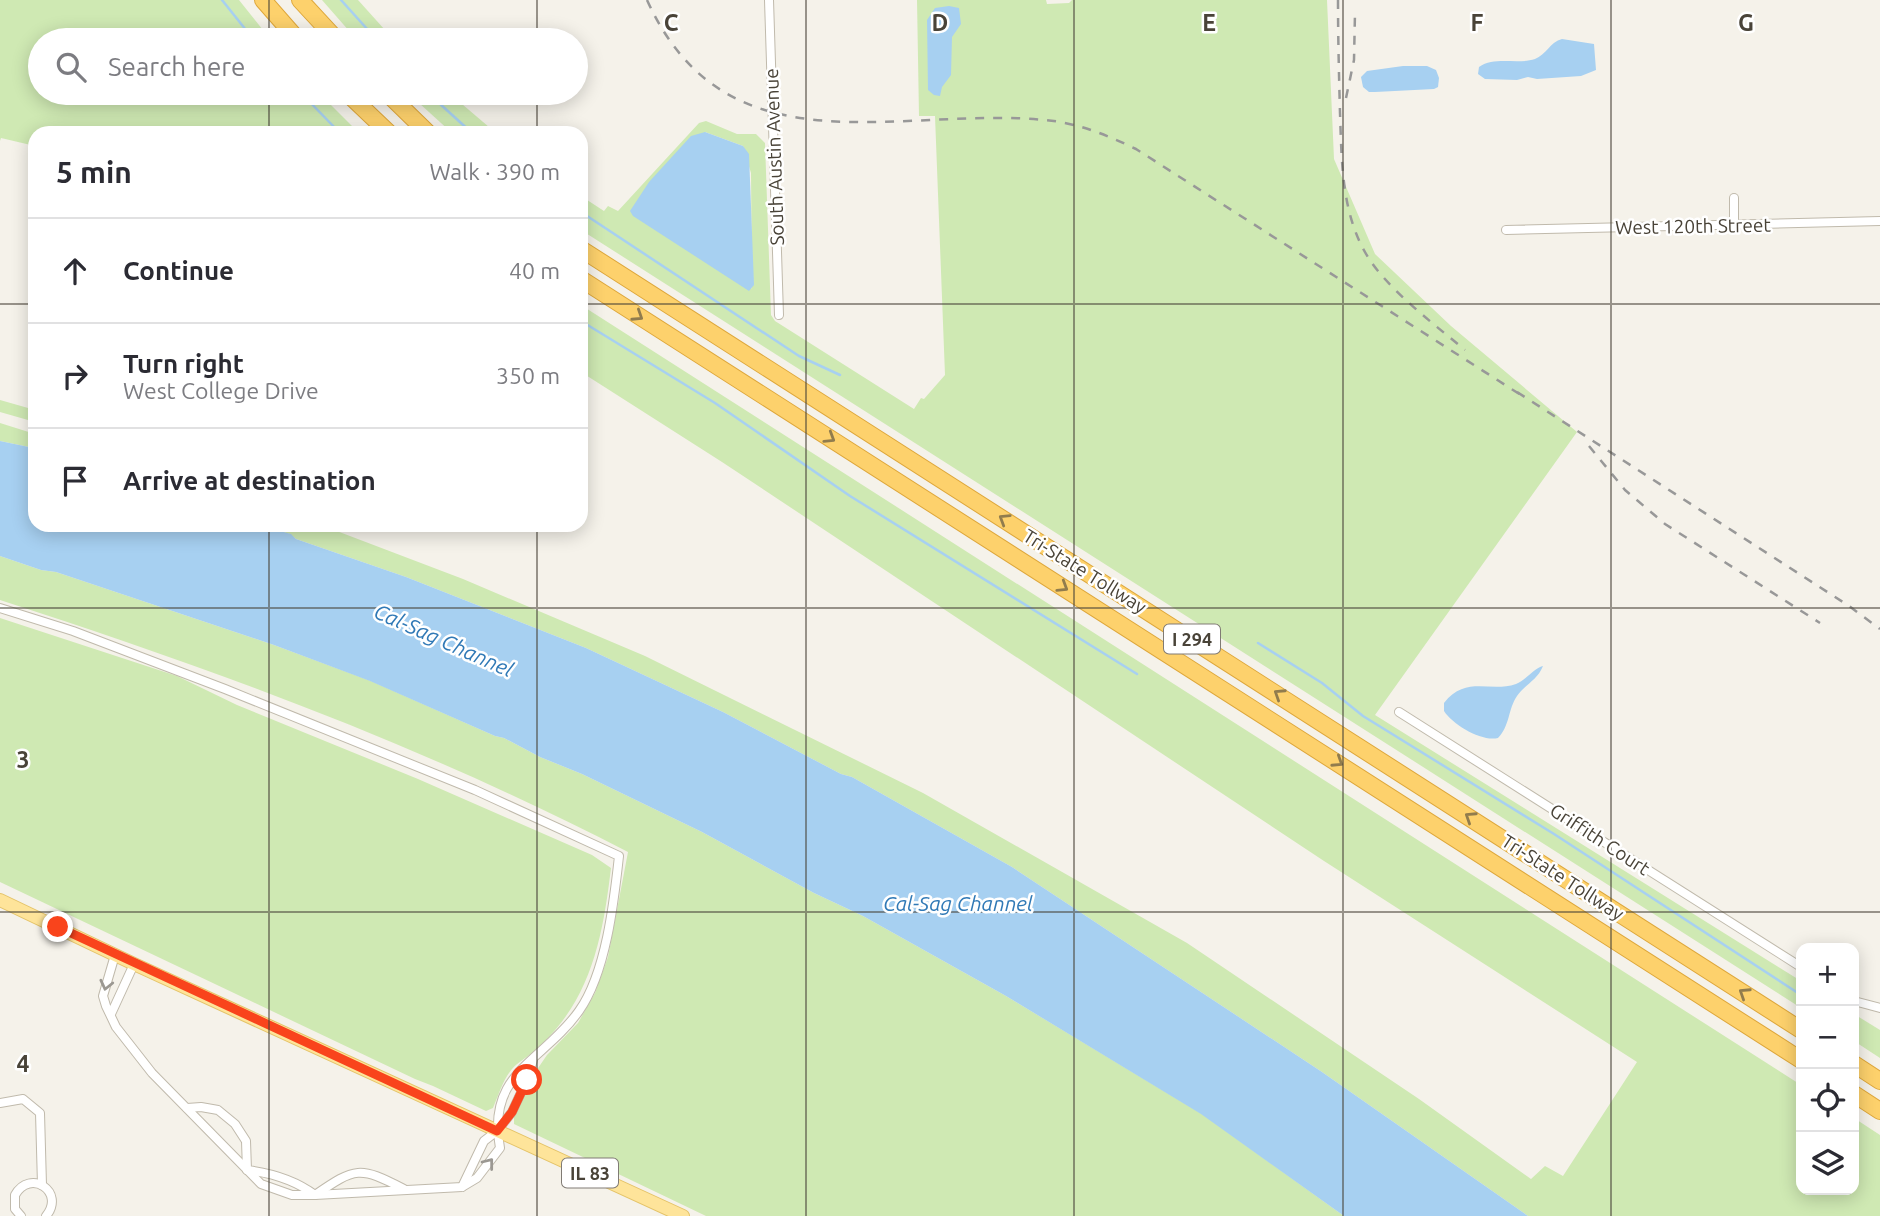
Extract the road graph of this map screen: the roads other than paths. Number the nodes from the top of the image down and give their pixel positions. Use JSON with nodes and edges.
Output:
{"nodes":[{"id":1,"x":263,"y":0,"type":"edge"},
{"id":2,"x":300,"y":0,"type":"edge"},
{"id":3,"x":769,"y":0,"type":"edge"},
{"id":4,"x":288,"y":28,"type":"edge"},
{"id":5,"x":326,"y":28,"type":"edge"},
{"id":6,"x":360,"y":105,"type":"edge"},
{"id":7,"x":399,"y":105,"type":"edge"},
{"id":8,"x":382,"y":126,"type":"edge"},
{"id":9,"x":421,"y":126,"type":"edge"},
{"id":10,"x":1734,"y":198,"type":"dead end"},
{"id":11,"x":1880,"y":221,"type":"edge"},
{"id":12,"x":1734,"y":225,"type":"junction"},
{"id":13,"x":1506,"y":230,"type":"dead end"},
{"id":14,"x":588,"y":253,"type":"edge"},
{"id":15,"x":588,"y":283,"type":"edge"},
{"id":16,"x":779,"y":315,"type":"dead end"},
{"id":17,"x":0,"y":608,"type":"edge"},
{"id":18,"x":1399,"y":712,"type":"dead end"},
{"id":19,"x":0,"y":900,"type":"edge"},
{"id":20,"x":115,"y":955,"type":"junction"},
{"id":21,"x":134,"y":964,"type":"junction"},
{"id":22,"x":1796,"y":964,"type":"edge"},
{"id":23,"x":1859,"y":1002,"type":"edge"},
{"id":24,"x":1880,"y":1008,"type":"edge"},
{"id":25,"x":111,"y":1014,"type":"junction"},
{"id":26,"x":1796,"y":1027,"type":"edge"},
{"id":27,"x":1796,"y":1057,"type":"edge"},
{"id":28,"x":533,"y":1058,"type":"junction"},
{"id":29,"x":1859,"y":1067,"type":"edge"},
{"id":30,"x":1880,"y":1081,"type":"edge"},
{"id":31,"x":1859,"y":1097,"type":"edge"},
{"id":32,"x":0,"y":1103,"type":"edge"},
{"id":33,"x":187,"y":1108,"type":"junction"},
{"id":34,"x":1880,"y":1111,"type":"edge"},
{"id":35,"x":497,"y":1131,"type":"junction"},
{"id":36,"x":247,"y":1170,"type":"junction"},
{"id":37,"x":42,"y":1185,"type":"junction"},
{"id":38,"x":462,"y":1187,"type":"junction"},
{"id":39,"x":407,"y":1190,"type":"junction"},
{"id":40,"x":315,"y":1195,"type":"junction"},
{"id":41,"x":21,"y":1216,"type":"edge"},
{"id":42,"x":46,"y":1216,"type":"edge"},
{"id":43,"x":683,"y":1216,"type":"edge"}],
"edges":[{"from":1,"to":4,"type":"highway"},
{"from":2,"to":5,"type":"highway"},
{"from":3,"to":16,"type":"street","name":"South Austin Avenue"},
{"from":6,"to":8,"type":"highway"},
{"from":7,"to":9,"type":"highway"},
{"from":10,"to":12,"type":"street"},
{"from":11,"to":12,"type":"street","name":"West 120th Street"},
{"from":12,"to":13,"type":"street","name":"West 120th Street"},
{"from":26,"to":14,"type":"highway","name":"Tri-State Tollway","number":"I 294","one_way":true},
{"from":15,"to":27,"type":"highway","name":"Tri-State Tollway","number":"I 294","one_way":true},
{"from":17,"to":28,"type":"street"},
{"from":18,"to":22,"type":"street","name":"Griffith Court"},
{"from":19,"to":20,"type":"main road","number":"IL 83"},
{"from":20,"to":21,"type":"main road","number":"IL 83"},
{"from":20,"to":25,"type":"street","one_way":true},
{"from":21,"to":25,"type":"street"},
{"from":21,"to":35,"type":"main road","number":"IL 83"},
{"from":23,"to":24,"type":"street"},
{"from":25,"to":33,"type":"street"},
{"from":28,"to":35,"type":"street"},
{"from":28,"to":35,"type":"street"},
{"from":29,"to":30,"type":"highway"},
{"from":31,"to":34,"type":"highway"},
{"from":32,"to":37,"type":"street"},
{"from":33,"to":36,"type":"street"},
{"from":33,"to":36,"type":"street"},
{"from":35,"to":38,"type":"street"},
{"from":38,"to":35,"type":"street","one_way":true},
{"from":35,"to":43,"type":"main road","number":"IL 83"},
{"from":36,"to":40,"type":"street"},
{"from":36,"to":40,"type":"street"},
{"from":37,"to":41,"type":"street"},
{"from":37,"to":42,"type":"street"},
{"from":38,"to":39,"type":"street"},
{"from":39,"to":40,"type":"street"},
{"from":39,"to":40,"type":"street"}]}
